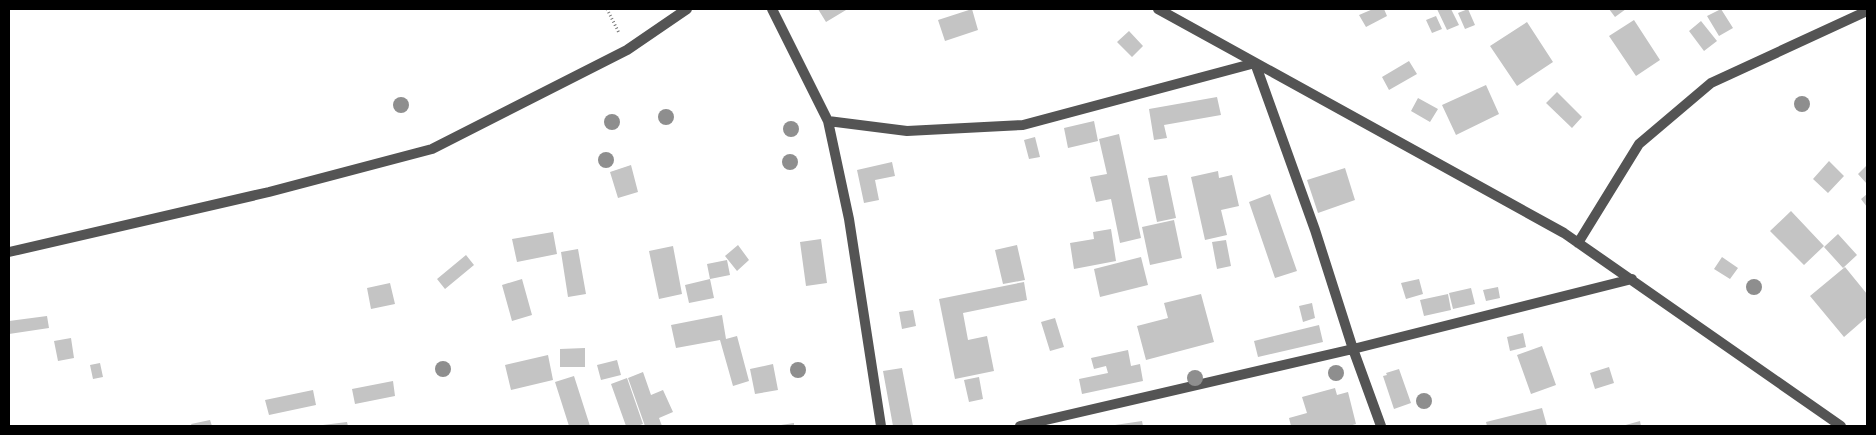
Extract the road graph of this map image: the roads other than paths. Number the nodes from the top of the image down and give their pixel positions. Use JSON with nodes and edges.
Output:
{"nodes":[{"id":1,"x":687,"y":9,"type":"edge"},
{"id":2,"x":772,"y":9,"type":"edge"},
{"id":3,"x":1158,"y":9,"type":"edge"},
{"id":4,"x":1867,"y":12,"type":"edge"},
{"id":5,"x":1255,"y":64,"type":"junction"},
{"id":6,"x":828,"y":121,"type":"junction"},
{"id":7,"x":1578,"y":243,"type":"junction"},
{"id":8,"x":9,"y":252,"type":"edge"},
{"id":9,"x":1632,"y":279,"type":"junction"},
{"id":10,"x":1353,"y":348,"type":"junction"},
{"id":11,"x":881,"y":426,"type":"edge"},
{"id":12,"x":1020,"y":426,"type":"edge"},
{"id":13,"x":1381,"y":426,"type":"edge"},
{"id":14,"x":1841,"y":426,"type":"edge"}],
"edges":[{"from":1,"to":8,"type":"street"},
{"from":2,"to":6,"type":"street"},
{"from":3,"to":5,"type":"street"},
{"from":4,"to":7,"type":"street"},
{"from":5,"to":6,"type":"street"},
{"from":5,"to":7,"type":"street"},
{"from":5,"to":10,"type":"street"},
{"from":6,"to":11,"type":"street"},
{"from":7,"to":9,"type":"street"},
{"from":9,"to":10,"type":"street"},
{"from":9,"to":14,"type":"street"},
{"from":10,"to":12,"type":"street"},
{"from":10,"to":13,"type":"street"}]}
